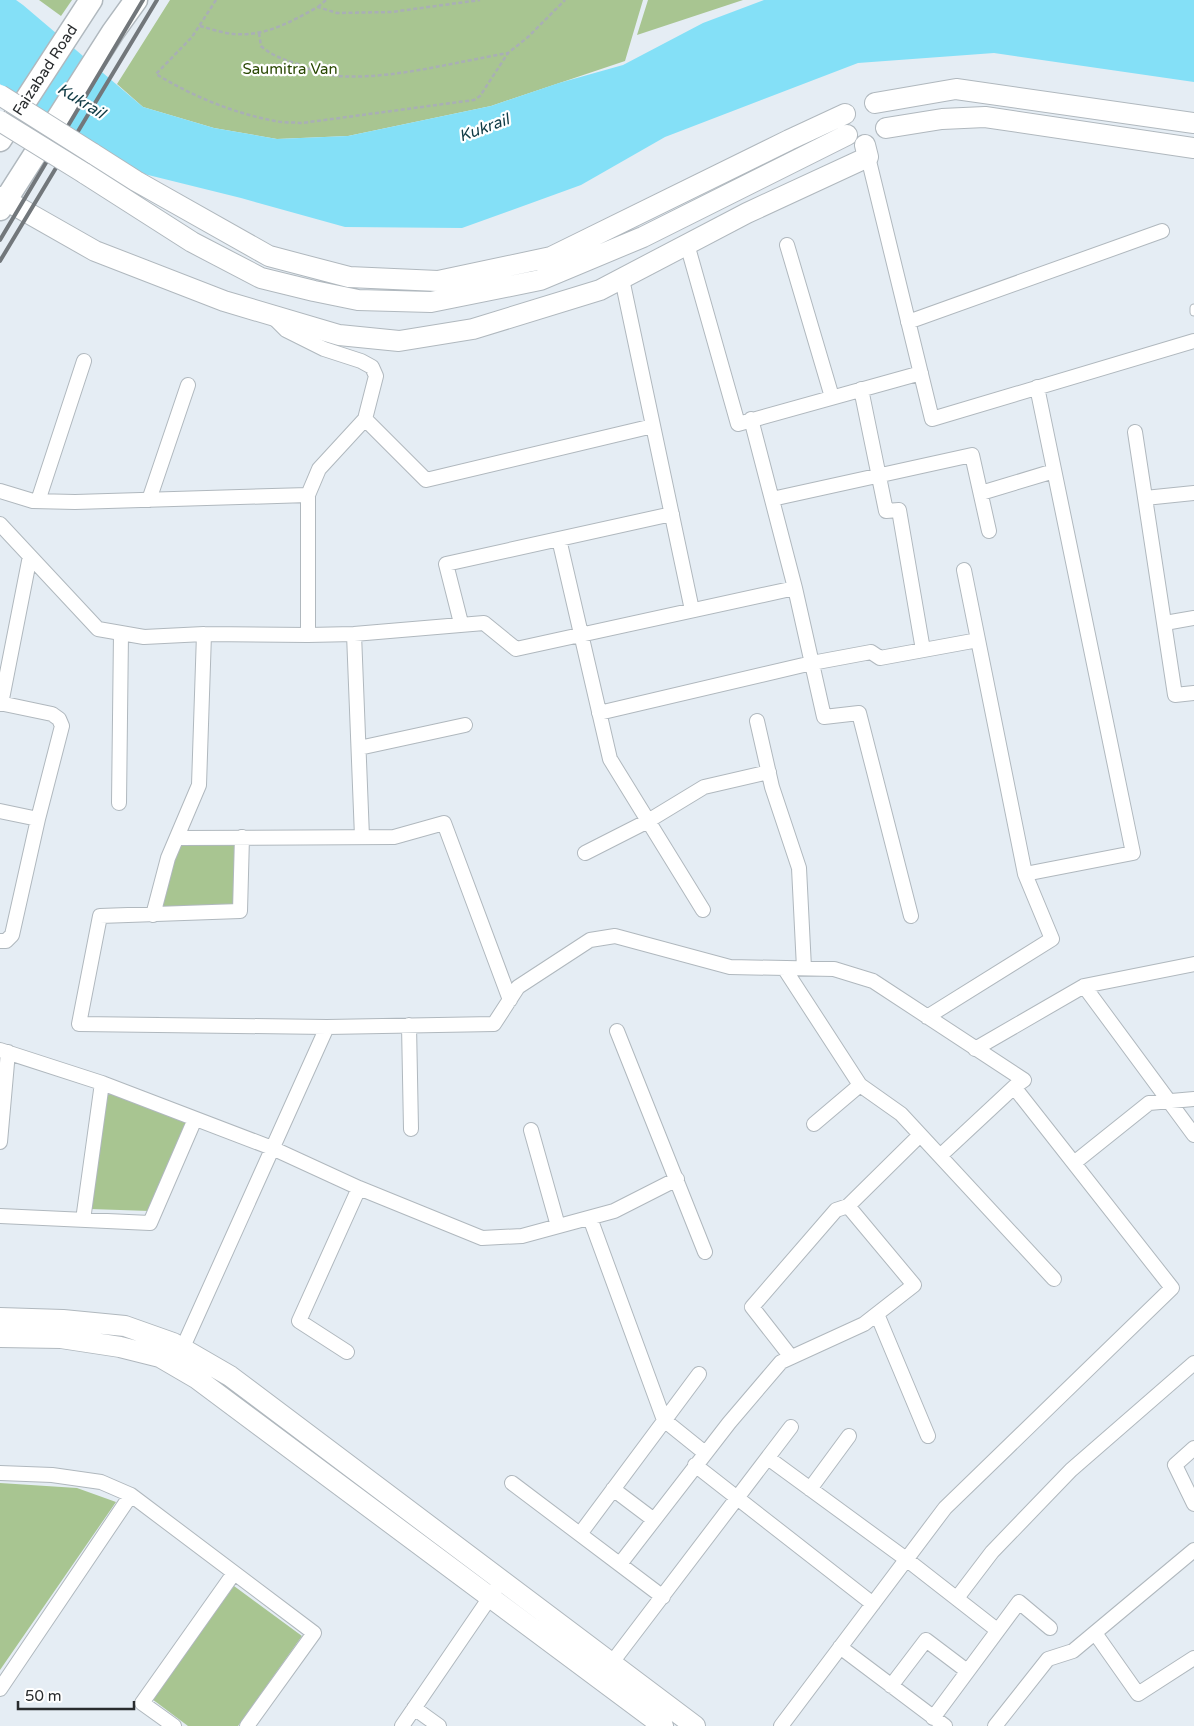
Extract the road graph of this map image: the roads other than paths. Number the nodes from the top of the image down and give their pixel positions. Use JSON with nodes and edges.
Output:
{"nodes":[{"id":1,"x":136,"y":0,"type":"edge"},
{"id":2,"x":88,"y":4,"type":"edge"},
{"id":3,"x":0,"y":95,"type":"edge"},
{"id":4,"x":875,"y":103,"type":"junction"},
{"id":5,"x":845,"y":114,"type":"junction"},
{"id":6,"x":0,"y":121,"type":"edge"},
{"id":7,"x":1194,"y":123,"type":"edge"},
{"id":8,"x":886,"y":128,"type":"junction"},
{"id":9,"x":847,"y":135,"type":"junction"},
{"id":10,"x":0,"y":140,"type":"edge"},
{"id":11,"x":1194,"y":148,"type":"edge"},
{"id":12,"x":867,"y":151,"type":"junction"},
{"id":13,"x":2,"y":202,"type":"edge"},
{"id":14,"x":1162,"y":231,"type":"dead end"},
{"id":15,"x":687,"y":244,"type":"junction"},
{"id":16,"x":788,"y":245,"type":"dead end"},
{"id":17,"x":622,"y":279,"type":"junction"},
{"id":18,"x":1194,"y":308,"type":"edge"},
{"id":19,"x":1194,"y":312,"type":"edge"},
{"id":20,"x":270,"y":314,"type":"junction"},
{"id":21,"x":908,"y":322,"type":"junction"},
{"id":22,"x":1194,"y":341,"type":"edge"},
{"id":23,"x":84,"y":361,"type":"dead end"},
{"id":24,"x":921,"y":373,"type":"junction"},
{"id":25,"x":188,"y":385,"type":"dead end"},
{"id":26,"x":1037,"y":387,"type":"junction"},
{"id":27,"x":861,"y":390,"type":"junction"},
{"id":28,"x":832,"y":397,"type":"junction"},
{"id":29,"x":365,"y":419,"type":"junction"},
{"id":30,"x":751,"y":419,"type":"junction"},
{"id":31,"x":653,"y":426,"type":"junction"},
{"id":32,"x":1135,"y":432,"type":"dead end"},
{"id":33,"x":1054,"y":471,"type":"junction"},
{"id":34,"x":879,"y":475,"type":"junction"},
{"id":35,"x":0,"y":491,"type":"edge"},
{"id":36,"x":981,"y":493,"type":"junction"},
{"id":37,"x":1194,"y":493,"type":"edge"},
{"id":38,"x":308,"y":495,"type":"junction"},
{"id":39,"x":1145,"y":498,"type":"junction"},
{"id":40,"x":772,"y":499,"type":"junction"},
{"id":41,"x":149,"y":500,"type":"junction"},
{"id":42,"x":38,"y":501,"type":"junction"},
{"id":43,"x":672,"y":514,"type":"junction"},
{"id":44,"x":0,"y":524,"type":"edge"},
{"id":45,"x":989,"y":531,"type":"dead end"},
{"id":46,"x":560,"y":539,"type":"junction"},
{"id":47,"x":30,"y":556,"type":"junction"},
{"id":48,"x":964,"y":570,"type":"dead end"},
{"id":49,"x":795,"y":588,"type":"junction"},
{"id":50,"x":692,"y":610,"type":"junction"},
{"id":51,"x":1194,"y":618,"type":"edge"},
{"id":52,"x":1165,"y":623,"type":"junction"},
{"id":53,"x":462,"y":624,"type":"junction"},
{"id":54,"x":121,"y":633,"type":"junction"},
{"id":55,"x":204,"y":634,"type":"junction"},
{"id":56,"x":354,"y":634,"type":"junction"},
{"id":57,"x":308,"y":635,"type":"junction"},
{"id":58,"x":581,"y":635,"type":"junction"},
{"id":59,"x":978,"y":640,"type":"junction"},
{"id":60,"x":923,"y":650,"type":"junction"},
{"id":61,"x":812,"y":664,"type":"junction"},
{"id":62,"x":1194,"y":693,"type":"edge"},
{"id":63,"x":1,"y":704,"type":"edge"},
{"id":64,"x":599,"y":713,"type":"junction"},
{"id":65,"x":757,"y":721,"type":"dead end"},
{"id":66,"x":465,"y":725,"type":"dead end"},
{"id":67,"x":359,"y":748,"type":"junction"},
{"id":68,"x":769,"y":772,"type":"junction"},
{"id":69,"x":119,"y":803,"type":"dead end"},
{"id":70,"x":0,"y":811,"type":"edge"},
{"id":71,"x":38,"y":819,"type":"junction"},
{"id":72,"x":648,"y":821,"type":"junction"},
{"id":73,"x":242,"y":837,"type":"junction"},
{"id":74,"x":362,"y":837,"type":"junction"},
{"id":75,"x":177,"y":838,"type":"junction"},
{"id":76,"x":585,"y":853,"type":"dead end"},
{"id":77,"x":1025,"y":874,"type":"junction"},
{"id":78,"x":703,"y":910,"type":"dead end"},
{"id":79,"x":153,"y":915,"type":"junction"},
{"id":80,"x":911,"y":916,"type":"dead end"},
{"id":81,"x":0,"y":941,"type":"edge"},
{"id":82,"x":1194,"y":964,"type":"edge"},
{"id":83,"x":784,"y":968,"type":"junction"},
{"id":84,"x":804,"y":968,"type":"junction"},
{"id":85,"x":1084,"y":986,"type":"junction"},
{"id":86,"x":510,"y":1000,"type":"junction"},
{"id":87,"x":927,"y":1018,"type":"junction"},
{"id":88,"x":409,"y":1026,"type":"junction"},
{"id":89,"x":327,"y":1027,"type":"junction"},
{"id":90,"x":617,"y":1030,"type":"dead end"},
{"id":91,"x":976,"y":1048,"type":"junction"},
{"id":92,"x":4,"y":1051,"type":"edge"},
{"id":93,"x":102,"y":1083,"type":"junction"},
{"id":94,"x":860,"y":1085,"type":"junction"},
{"id":95,"x":1014,"y":1087,"type":"junction"},
{"id":96,"x":1194,"y":1098,"type":"edge"},
{"id":97,"x":1170,"y":1101,"type":"junction"},
{"id":98,"x":195,"y":1119,"type":"junction"},
{"id":99,"x":814,"y":1124,"type":"dead end"},
{"id":100,"x":0,"y":1128,"type":"edge"},
{"id":101,"x":412,"y":1130,"type":"dead end"},
{"id":102,"x":531,"y":1130,"type":"dead end"},
{"id":103,"x":920,"y":1135,"type":"junction"},
{"id":104,"x":1194,"y":1135,"type":"edge"},
{"id":105,"x":0,"y":1142,"type":"edge"},
{"id":106,"x":272,"y":1148,"type":"junction"},
{"id":107,"x":940,"y":1156,"type":"junction"},
{"id":108,"x":1074,"y":1163,"type":"junction"},
{"id":109,"x":677,"y":1179,"type":"junction"},
{"id":110,"x":358,"y":1188,"type":"junction"},
{"id":111,"x":848,"y":1206,"type":"junction"},
{"id":112,"x":0,"y":1216,"type":"edge"},
{"id":113,"x":590,"y":1218,"type":"junction"},
{"id":114,"x":83,"y":1220,"type":"junction"},
{"id":115,"x":558,"y":1226,"type":"junction"},
{"id":116,"x":705,"y":1252,"type":"dead end"},
{"id":117,"x":1054,"y":1279,"type":"dead end"},
{"id":118,"x":877,"y":1314,"type":"junction"},
{"id":119,"x":0,"y":1318,"type":"edge"},
{"id":120,"x":0,"y":1337,"type":"edge"},
{"id":121,"x":347,"y":1352,"type":"dead end"},
{"id":122,"x":179,"y":1357,"type":"junction"},
{"id":123,"x":792,"y":1357,"type":"junction"},
{"id":124,"x":1194,"y":1363,"type":"edge"},
{"id":125,"x":699,"y":1374,"type":"dead end"},
{"id":126,"x":664,"y":1420,"type":"junction"},
{"id":127,"x":791,"y":1427,"type":"dead end"},
{"id":128,"x":849,"y":1436,"type":"dead end"},
{"id":129,"x":928,"y":1436,"type":"dead end"},
{"id":130,"x":1194,"y":1448,"type":"edge"},
{"id":131,"x":705,"y":1453,"type":"junction"},
{"id":132,"x":768,"y":1458,"type":"junction"},
{"id":133,"x":696,"y":1466,"type":"junction"},
{"id":134,"x":0,"y":1473,"type":"edge"},
{"id":135,"x":512,"y":1482,"type":"dead end"},
{"id":136,"x":613,"y":1489,"type":"junction"},
{"id":137,"x":810,"y":1489,"type":"junction"},
{"id":138,"x":131,"y":1496,"type":"junction"},
{"id":139,"x":737,"y":1498,"type":"junction"},
{"id":140,"x":1194,"y":1504,"type":"edge"},
{"id":141,"x":654,"y":1520,"type":"junction"},
{"id":142,"x":580,"y":1534,"type":"junction"},
{"id":143,"x":1194,"y":1550,"type":"edge"},
{"id":144,"x":906,"y":1559,"type":"junction"},
{"id":145,"x":620,"y":1564,"type":"junction"},
{"id":146,"x":234,"y":1572,"type":"junction"},
{"id":147,"x":501,"y":1580,"type":"junction"},
{"id":148,"x":490,"y":1597,"type":"junction"},
{"id":149,"x":663,"y":1597,"type":"junction"},
{"id":150,"x":957,"y":1598,"type":"junction"},
{"id":151,"x":872,"y":1604,"type":"junction"},
{"id":152,"x":1050,"y":1628,"type":"dead end"},
{"id":153,"x":997,"y":1630,"type":"junction"},
{"id":154,"x":1095,"y":1633,"type":"junction"},
{"id":155,"x":840,"y":1647,"type":"junction"},
{"id":156,"x":1194,"y":1658,"type":"edge"},
{"id":157,"x":612,"y":1663,"type":"junction"},
{"id":158,"x":967,"y":1671,"type":"junction"},
{"id":159,"x":600,"y":1679,"type":"junction"},
{"id":160,"x":891,"y":1686,"type":"junction"},
{"id":161,"x":0,"y":1689,"type":"edge"},
{"id":162,"x":414,"y":1708,"type":"junction"},
{"id":163,"x":939,"y":1722,"type":"edge"},
{"id":164,"x":174,"y":1726,"type":"edge"},
{"id":165,"x":247,"y":1726,"type":"edge"},
{"id":166,"x":402,"y":1726,"type":"edge"},
{"id":167,"x":439,"y":1726,"type":"edge"},
{"id":168,"x":663,"y":1726,"type":"edge"},
{"id":169,"x":695,"y":1726,"type":"edge"},
{"id":170,"x":781,"y":1726,"type":"edge"},
{"id":171,"x":995,"y":1726,"type":"edge"}],
"edges":[{"from":1,"to":13,"type":"main road","bridge":true},
{"from":2,"to":10,"type":"main road","name":"Faizabad Road","bridge":true},
{"from":3,"to":5,"type":"street","bridge":true},
{"from":4,"to":5,"type":"street"},
{"from":4,"to":7,"type":"street"},
{"from":4,"to":8,"type":"street"},
{"from":5,"to":9,"type":"street"},
{"from":6,"to":9,"type":"street","bridge":true},
{"from":8,"to":11,"type":"street"},
{"from":8,"to":12,"type":"street"},
{"from":9,"to":12,"type":"street"},
{"from":12,"to":15,"type":"street"},
{"from":12,"to":21,"type":"street"},
{"from":13,"to":20,"type":"street"},
{"from":14,"to":21,"type":"street"},
{"from":15,"to":17,"type":"street"},
{"from":15,"to":30,"type":"street"},
{"from":16,"to":28,"type":"street"},
{"from":17,"to":20,"type":"street"},
{"from":17,"to":31,"type":"street"},
{"from":18,"to":19,"type":"lane"},
{"from":20,"to":29,"type":"street"},
{"from":21,"to":24,"type":"street"},
{"from":22,"to":26,"type":"street"},
{"from":23,"to":42,"type":"street"},
{"from":24,"to":26,"type":"street"},
{"from":24,"to":27,"type":"street"},
{"from":25,"to":41,"type":"street"},
{"from":26,"to":33,"type":"street"},
{"from":27,"to":28,"type":"street"},
{"from":27,"to":34,"type":"street"},
{"from":28,"to":30,"type":"street"},
{"from":29,"to":31,"type":"street"},
{"from":29,"to":38,"type":"street"},
{"from":30,"to":40,"type":"street"},
{"from":31,"to":43,"type":"street"},
{"from":32,"to":39,"type":"street"},
{"from":33,"to":36,"type":"street"},
{"from":33,"to":77,"type":"street"},
{"from":34,"to":36,"type":"street"},
{"from":34,"to":40,"type":"street"},
{"from":34,"to":60,"type":"street"},
{"from":35,"to":42,"type":"street"},
{"from":36,"to":45,"type":"street"},
{"from":37,"to":39,"type":"street"},
{"from":38,"to":41,"type":"street"},
{"from":38,"to":57,"type":"street"},
{"from":39,"to":52,"type":"street"},
{"from":40,"to":49,"type":"street"},
{"from":41,"to":42,"type":"street"},
{"from":43,"to":46,"type":"street"},
{"from":43,"to":50,"type":"street"},
{"from":44,"to":47,"type":"street"},
{"from":46,"to":53,"type":"street"},
{"from":46,"to":58,"type":"street"},
{"from":47,"to":54,"type":"street"},
{"from":47,"to":63,"type":"street"},
{"from":48,"to":59,"type":"street"},
{"from":49,"to":50,"type":"street"},
{"from":49,"to":61,"type":"street"},
{"from":50,"to":58,"type":"street"},
{"from":51,"to":52,"type":"street"},
{"from":52,"to":62,"type":"street"},
{"from":53,"to":56,"type":"street"},
{"from":53,"to":58,"type":"street"},
{"from":54,"to":55,"type":"street"},
{"from":54,"to":69,"type":"street"},
{"from":55,"to":57,"type":"street"},
{"from":55,"to":75,"type":"street"},
{"from":56,"to":57,"type":"street"},
{"from":56,"to":67,"type":"street"},
{"from":58,"to":64,"type":"street"},
{"from":59,"to":60,"type":"street"},
{"from":59,"to":77,"type":"street"},
{"from":60,"to":61,"type":"street"},
{"from":61,"to":64,"type":"street"},
{"from":61,"to":80,"type":"street"},
{"from":63,"to":71,"type":"street"},
{"from":64,"to":72,"type":"street"},
{"from":65,"to":68,"type":"street"},
{"from":66,"to":67,"type":"street"},
{"from":67,"to":74,"type":"street"},
{"from":68,"to":72,"type":"street"},
{"from":68,"to":84,"type":"street"},
{"from":70,"to":71,"type":"street"},
{"from":71,"to":81,"type":"street"},
{"from":72,"to":76,"type":"street"},
{"from":72,"to":78,"type":"street"},
{"from":73,"to":74,"type":"street"},
{"from":73,"to":75,"type":"street"},
{"from":73,"to":79,"type":"street"},
{"from":74,"to":86,"type":"street"},
{"from":75,"to":79,"type":"street"},
{"from":77,"to":87,"type":"street"},
{"from":79,"to":89,"type":"street"},
{"from":82,"to":85,"type":"street"},
{"from":83,"to":84,"type":"street"},
{"from":83,"to":86,"type":"street"},
{"from":83,"to":94,"type":"street"},
{"from":84,"to":87,"type":"street"},
{"from":85,"to":91,"type":"street"},
{"from":85,"to":97,"type":"street"},
{"from":86,"to":88,"type":"street"},
{"from":87,"to":91,"type":"street"},
{"from":88,"to":89,"type":"street"},
{"from":88,"to":101,"type":"street"},
{"from":89,"to":106,"type":"street"},
{"from":90,"to":109,"type":"street"},
{"from":91,"to":95,"type":"street"},
{"from":92,"to":93,"type":"street"},
{"from":92,"to":100,"type":"street"},
{"from":93,"to":98,"type":"street"},
{"from":93,"to":114,"type":"street"},
{"from":94,"to":99,"type":"street"},
{"from":94,"to":103,"type":"street"},
{"from":95,"to":107,"type":"street"},
{"from":95,"to":108,"type":"street"},
{"from":96,"to":97,"type":"street"},
{"from":97,"to":104,"type":"street"},
{"from":97,"to":108,"type":"street"},
{"from":98,"to":106,"type":"street"},
{"from":98,"to":114,"type":"street"},
{"from":100,"to":105,"type":"street"},
{"from":102,"to":115,"type":"street"},
{"from":103,"to":107,"type":"street"},
{"from":103,"to":111,"type":"street"},
{"from":106,"to":110,"type":"street"},
{"from":106,"to":122,"type":"street"},
{"from":107,"to":117,"type":"street"},
{"from":108,"to":144,"type":"street"},
{"from":109,"to":113,"type":"street"},
{"from":109,"to":116,"type":"street"},
{"from":110,"to":115,"type":"street"},
{"from":110,"to":121,"type":"street"},
{"from":111,"to":118,"type":"street"},
{"from":111,"to":123,"type":"street"},
{"from":112,"to":114,"type":"street"},
{"from":113,"to":115,"type":"street"},
{"from":113,"to":126,"type":"street"},
{"from":118,"to":123,"type":"street"},
{"from":118,"to":129,"type":"street"},
{"from":119,"to":122,"type":"street"},
{"from":120,"to":122,"type":"street"},
{"from":122,"to":147,"type":"street"},
{"from":122,"to":148,"type":"street"},
{"from":123,"to":131,"type":"street"},
{"from":124,"to":150,"type":"street"},
{"from":125,"to":126,"type":"street"},
{"from":126,"to":131,"type":"street"},
{"from":126,"to":136,"type":"street"},
{"from":127,"to":132,"type":"street"},
{"from":128,"to":137,"type":"street"},
{"from":130,"to":140,"type":"street"},
{"from":131,"to":133,"type":"street"},
{"from":132,"to":137,"type":"street"},
{"from":132,"to":139,"type":"street"},
{"from":133,"to":139,"type":"street"},
{"from":133,"to":141,"type":"street"},
{"from":134,"to":138,"type":"street"},
{"from":135,"to":142,"type":"street"},
{"from":136,"to":141,"type":"street"},
{"from":136,"to":142,"type":"street"},
{"from":137,"to":144,"type":"street"},
{"from":138,"to":146,"type":"street"},
{"from":138,"to":161,"type":"street"},
{"from":139,"to":149,"type":"street"},
{"from":139,"to":151,"type":"street"},
{"from":141,"to":145,"type":"street"},
{"from":142,"to":145,"type":"street"},
{"from":143,"to":154,"type":"street"},
{"from":144,"to":150,"type":"street"},
{"from":144,"to":151,"type":"street"},
{"from":145,"to":149,"type":"street"},
{"from":146,"to":164,"type":"street"},
{"from":146,"to":165,"type":"street"},
{"from":147,"to":148,"type":"street"},
{"from":147,"to":157,"type":"street"},
{"from":148,"to":159,"type":"street"},
{"from":148,"to":162,"type":"street"},
{"from":149,"to":157,"type":"street"},
{"from":150,"to":153,"type":"street"},
{"from":151,"to":155,"type":"street"},
{"from":152,"to":153,"type":"street"},
{"from":153,"to":158,"type":"street"},
{"from":154,"to":156,"type":"street"},
{"from":154,"to":171,"type":"street"},
{"from":155,"to":160,"type":"street"},
{"from":155,"to":170,"type":"street"},
{"from":157,"to":159,"type":"street"},
{"from":157,"to":169,"type":"street"},
{"from":158,"to":160,"type":"street"},
{"from":158,"to":163,"type":"street"},
{"from":159,"to":168,"type":"street"},
{"from":160,"to":163,"type":"street"},
{"from":162,"to":166,"type":"street"},
{"from":162,"to":167,"type":"street"}]}
